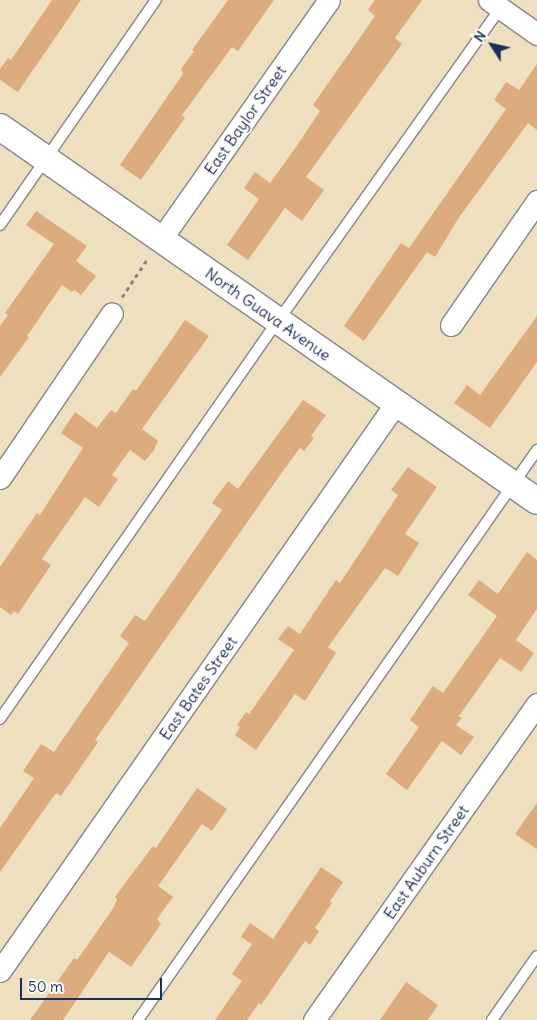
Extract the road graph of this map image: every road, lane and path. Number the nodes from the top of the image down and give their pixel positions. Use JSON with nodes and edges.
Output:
{"nodes":[{"id":1,"x":156,"y":0,"type":"edge"},
{"id":2,"x":329,"y":0,"type":"edge"},
{"id":3,"x":498,"y":3,"type":"edge"},
{"id":4,"x":537,"y":34,"type":"edge"},
{"id":5,"x":0,"y":127,"type":"edge"},
{"id":6,"x":46,"y":158,"type":"junction"},
{"id":7,"x":537,"y":201,"type":"edge"},
{"id":8,"x":0,"y":225,"type":"edge"},
{"id":9,"x":161,"y":239,"type":"junction"},
{"id":10,"x":112,"y":312,"type":"joint"},
{"id":11,"x":278,"y":321,"type":"junction"},
{"id":12,"x":450,"y":326,"type":"dead end"},
{"id":13,"x":396,"y":403,"type":"junction"},
{"id":14,"x":537,"y":450,"type":"edge"},
{"id":15,"x":0,"y":478,"type":"edge"},
{"id":16,"x":513,"y":484,"type":"junction"},
{"id":17,"x":537,"y":501,"type":"edge"},
{"id":18,"x":537,"y":704,"type":"edge"},
{"id":19,"x":0,"y":719,"type":"edge"},
{"id":20,"x":537,"y":956,"type":"edge"},
{"id":21,"x":0,"y":971,"type":"edge"},
{"id":22,"x":138,"y":1020,"type":"edge"},
{"id":23,"x":314,"y":1020,"type":"edge"},
{"id":24,"x":492,"y":1020,"type":"edge"}],
"edges":[{"from":1,"to":6,"type":"lane"},
{"from":2,"to":9,"type":"street","name":"East Baylor Street"},
{"from":3,"to":4,"type":"street"},
{"from":3,"to":11,"type":"lane"},
{"from":5,"to":6,"type":"street","name":"North Guava Avenue"},
{"from":6,"to":8,"type":"lane"},
{"from":6,"to":9,"type":"street","name":"North Guava Avenue"},
{"from":7,"to":12,"type":"street"},
{"from":9,"to":10,"type":"path"},
{"from":9,"to":11,"type":"street","name":"North Guava Avenue"},
{"from":10,"to":15,"type":"street"},
{"from":11,"to":13,"type":"street","name":"North Guava Avenue"},
{"from":11,"to":19,"type":"lane"},
{"from":13,"to":16,"type":"street","name":"North Guava Avenue"},
{"from":13,"to":21,"type":"street","name":"East Bates Street"},
{"from":14,"to":16,"type":"lane"},
{"from":16,"to":17,"type":"street","name":"North Guava Avenue"},
{"from":16,"to":22,"type":"lane"},
{"from":18,"to":23,"type":"street","name":"East Auburn Street"},
{"from":20,"to":24,"type":"lane"}]}
